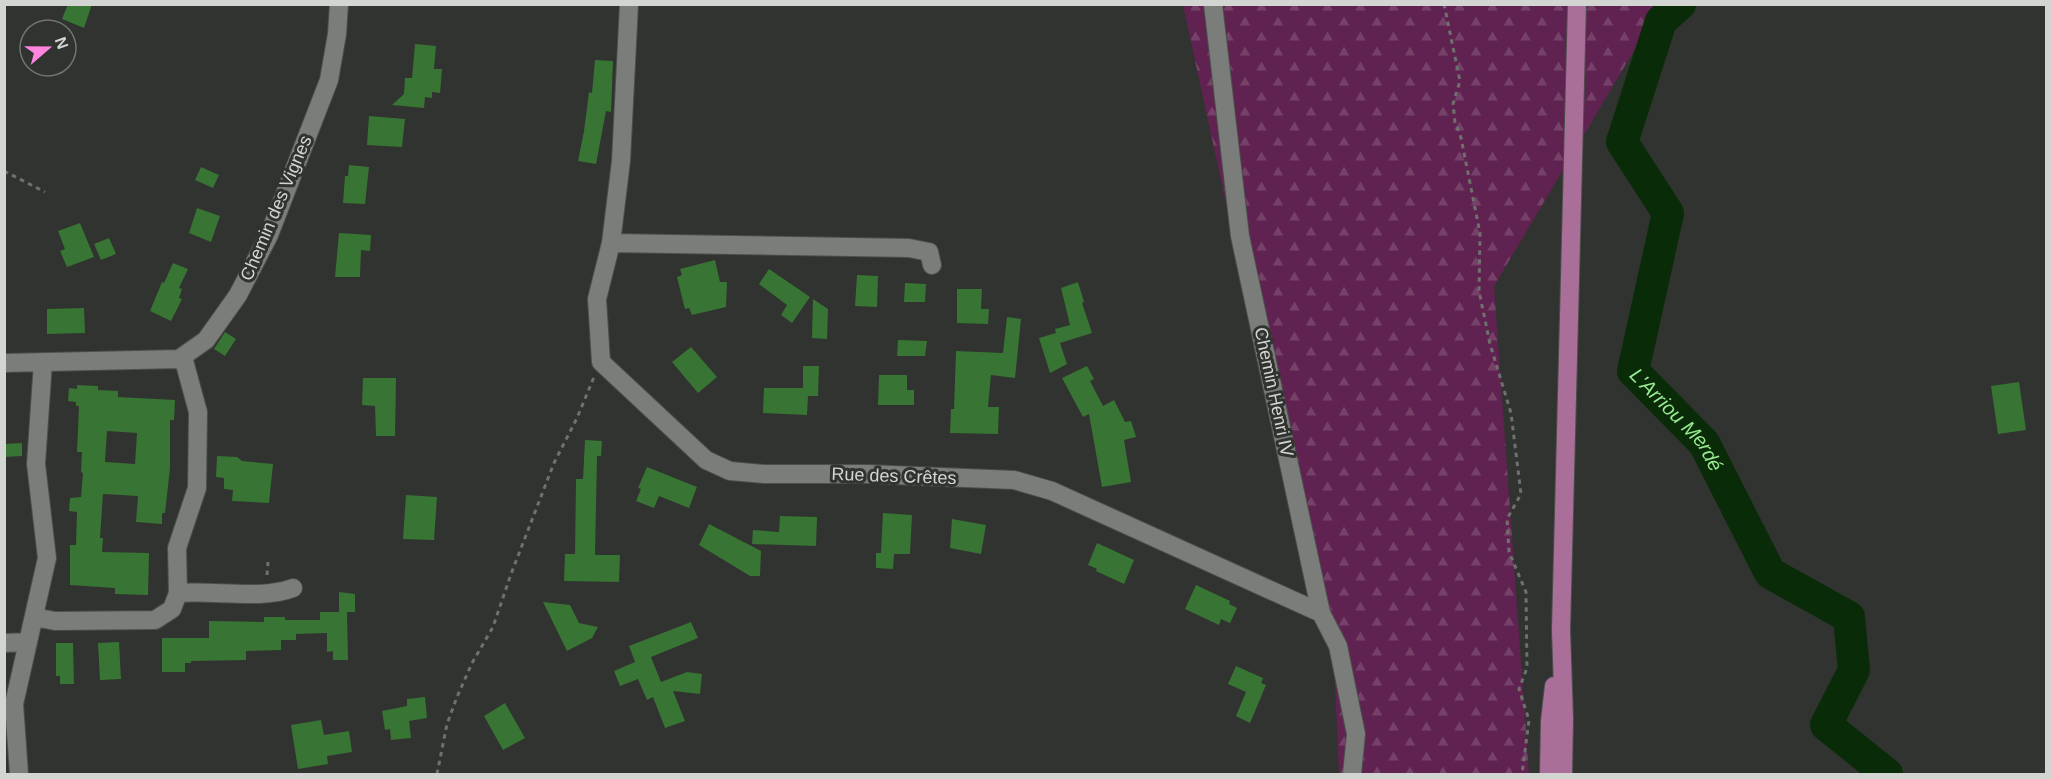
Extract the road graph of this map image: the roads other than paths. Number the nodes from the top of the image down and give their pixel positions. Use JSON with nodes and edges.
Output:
{"nodes":[{"id":1,"x":339,"y":4,"type":"edge"},
{"id":2,"x":629,"y":4,"type":"edge"},
{"id":3,"x":1212,"y":4,"type":"edge"},
{"id":4,"x":1577,"y":4,"type":"edge"},
{"id":5,"x":611,"y":243,"type":"junction"},
{"id":6,"x":932,"y":265,"type":"dead end"},
{"id":7,"x":183,"y":357,"type":"junction"},
{"id":8,"x":43,"y":362,"type":"junction"},
{"id":9,"x":4,"y":363,"type":"edge"},
{"id":10,"x":293,"y":588,"type":"dead end"},
{"id":11,"x":178,"y":593,"type":"junction"},
{"id":12,"x":1321,"y":613,"type":"junction"},
{"id":13,"x":34,"y":617,"type":"junction"},
{"id":14,"x":1562,"y":630,"type":"junction"},
{"id":15,"x":28,"y":642,"type":"junction"},
{"id":16,"x":4,"y":644,"type":"edge"},
{"id":17,"x":19,"y":774,"type":"edge"},
{"id":18,"x":1352,"y":774,"type":"edge"},
{"id":19,"x":1549,"y":774,"type":"edge"},
{"id":20,"x":1563,"y":774,"type":"edge"}],
"edges":[{"from":1,"to":7,"type":"street","name":"Chemin des Vignes"},
{"from":2,"to":5,"type":"street"},
{"from":3,"to":12,"type":"street","name":"Chemin Henri IV"},
{"from":4,"to":14,"type":"main road"},
{"from":5,"to":6,"type":"street"},
{"from":5,"to":12,"type":"street","name":"Rue des Crêtes"},
{"from":7,"to":8,"type":"street"},
{"from":7,"to":11,"type":"street"},
{"from":8,"to":9,"type":"street"},
{"from":8,"to":13,"type":"street"},
{"from":10,"to":11,"type":"street"},
{"from":11,"to":13,"type":"street"},
{"from":12,"to":18,"type":"street","name":"Chemin Henri IV"},
{"from":13,"to":15,"type":"street"},
{"from":14,"to":19,"type":"main road"},
{"from":14,"to":20,"type":"main road"},
{"from":15,"to":16,"type":"street"},
{"from":15,"to":17,"type":"street"}]}
